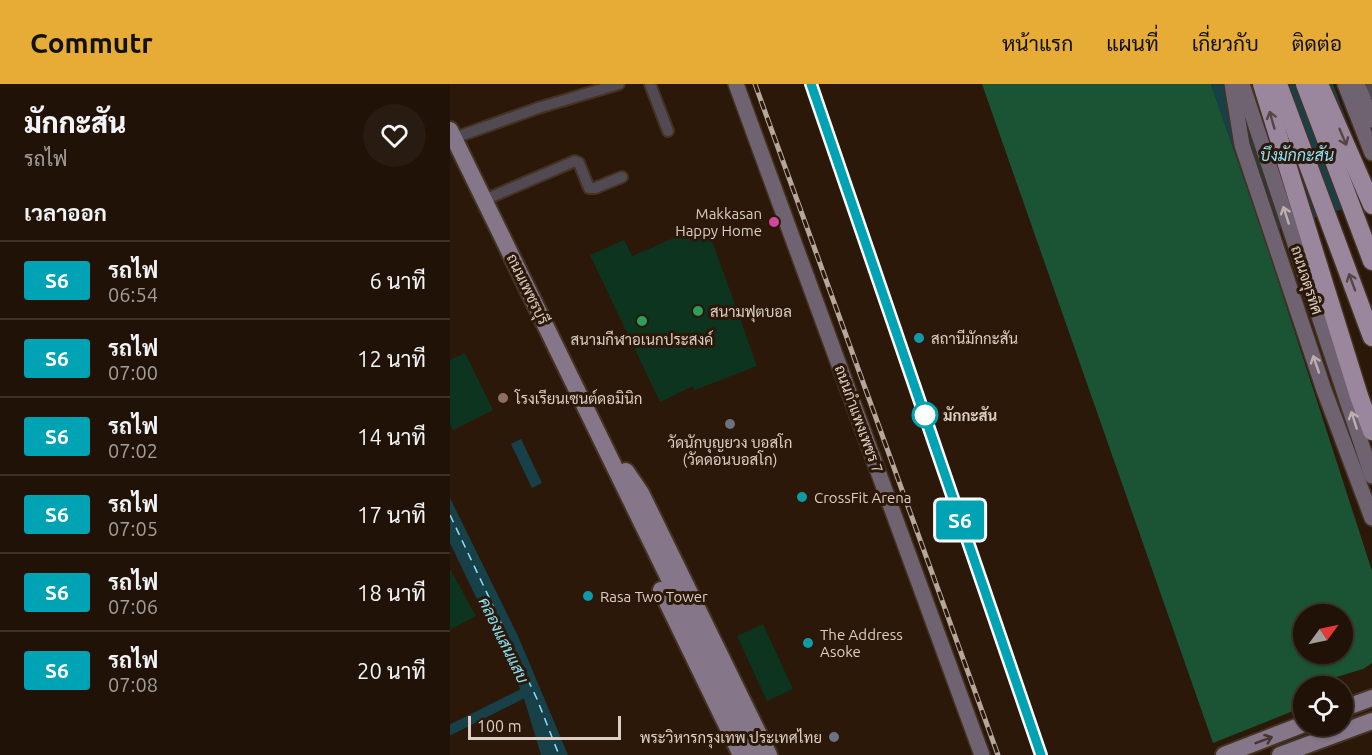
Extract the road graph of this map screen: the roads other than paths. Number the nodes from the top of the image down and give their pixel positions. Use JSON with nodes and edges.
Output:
{"nodes":[{"id":1,"x":619,"y":84,"type":"edge"},
{"id":2,"x":650,"y":84,"type":"edge"},
{"id":3,"x":736,"y":84,"type":"edge"},
{"id":4,"x":1232,"y":84,"type":"edge"},
{"id":5,"x":1242,"y":84,"type":"edge"},
{"id":6,"x":1262,"y":84,"type":"edge"},
{"id":7,"x":1278,"y":84,"type":"edge"},
{"id":8,"x":1305,"y":84,"type":"edge"},
{"id":9,"x":1319,"y":84,"type":"edge"},
{"id":10,"x":1345,"y":84,"type":"edge"},
{"id":11,"x":1357,"y":84,"type":"edge"},
{"id":12,"x":1371,"y":84,"type":"edge"},
{"id":13,"x":1370,"y":99,"type":"edge"},
{"id":14,"x":1372,"y":120,"type":"edge"},
{"id":15,"x":668,"y":131,"type":"dead end"},
{"id":16,"x":452,"y":134,"type":"edge"},
{"id":17,"x":1372,"y":153,"type":"edge"},
{"id":18,"x":622,"y":177,"type":"dead end"},
{"id":19,"x":484,"y":200,"type":"junction"},
{"id":20,"x":1372,"y":205,"type":"edge"},
{"id":21,"x":1372,"y":261,"type":"edge"},
{"id":22,"x":1372,"y":337,"type":"edge"},
{"id":23,"x":1372,"y":431,"type":"edge"},
{"id":24,"x":606,"y":447,"type":"junction"},
{"id":25,"x":1372,"y":476,"type":"edge"},
{"id":26,"x":1372,"y":518,"type":"edge"},
{"id":27,"x":1372,"y":698,"type":"edge"},
{"id":28,"x":1353,"y":706,"type":"edge"},
{"id":29,"x":1372,"y":720,"type":"edge"},
{"id":30,"x":1293,"y":728,"type":"edge"},
{"id":31,"x":741,"y":755,"type":"edge"},
{"id":32,"x":755,"y":755,"type":"edge"},
{"id":33,"x":769,"y":755,"type":"edge"},
{"id":34,"x":982,"y":755,"type":"edge"},
{"id":35,"x":1224,"y":755,"type":"edge"},
{"id":36,"x":1280,"y":755,"type":"edge"}],
"edges":[{"from":1,"to":16,"type":"street"},
{"from":2,"to":15,"type":"street"},
{"from":3,"to":34,"type":"main road","name":"ถนนกำแพงเพชร 7"},
{"from":26,"to":4,"type":"main road","one_way":true},
{"from":25,"to":5,"type":"main road","name":"ถนนจตุรทิศ","one_way":true},
{"from":23,"to":6,"type":"highway","one_way":true},
{"from":22,"to":7,"type":"highway","one_way":true},
{"from":8,"to":21,"type":"highway"},
{"from":9,"to":20,"type":"highway","one_way":true},
{"from":10,"to":17,"type":"main road"},
{"from":11,"to":13,"type":"main road"},
{"from":12,"to":13,"type":"street"},
{"from":13,"to":14,"type":"main road"},
{"from":16,"to":19,"type":"main road","name":"ถนนเพชรบุรี"},
{"from":18,"to":19,"type":"street"},
{"from":19,"to":24,"type":"main road","name":"ถนนเพชรบุรี"},
{"from":24,"to":31,"type":"main road","name":"ถนนเพชรบุรี"},
{"from":24,"to":32,"type":"main road","name":"ถนนเพชรบุรี"},
{"from":24,"to":33,"type":"main road","name":"ถนนเพชรบุรี"},
{"from":27,"to":28,"type":"main road"},
{"from":29,"to":36,"type":"main road"},
{"from":35,"to":30,"type":"main road","one_way":true}]}
